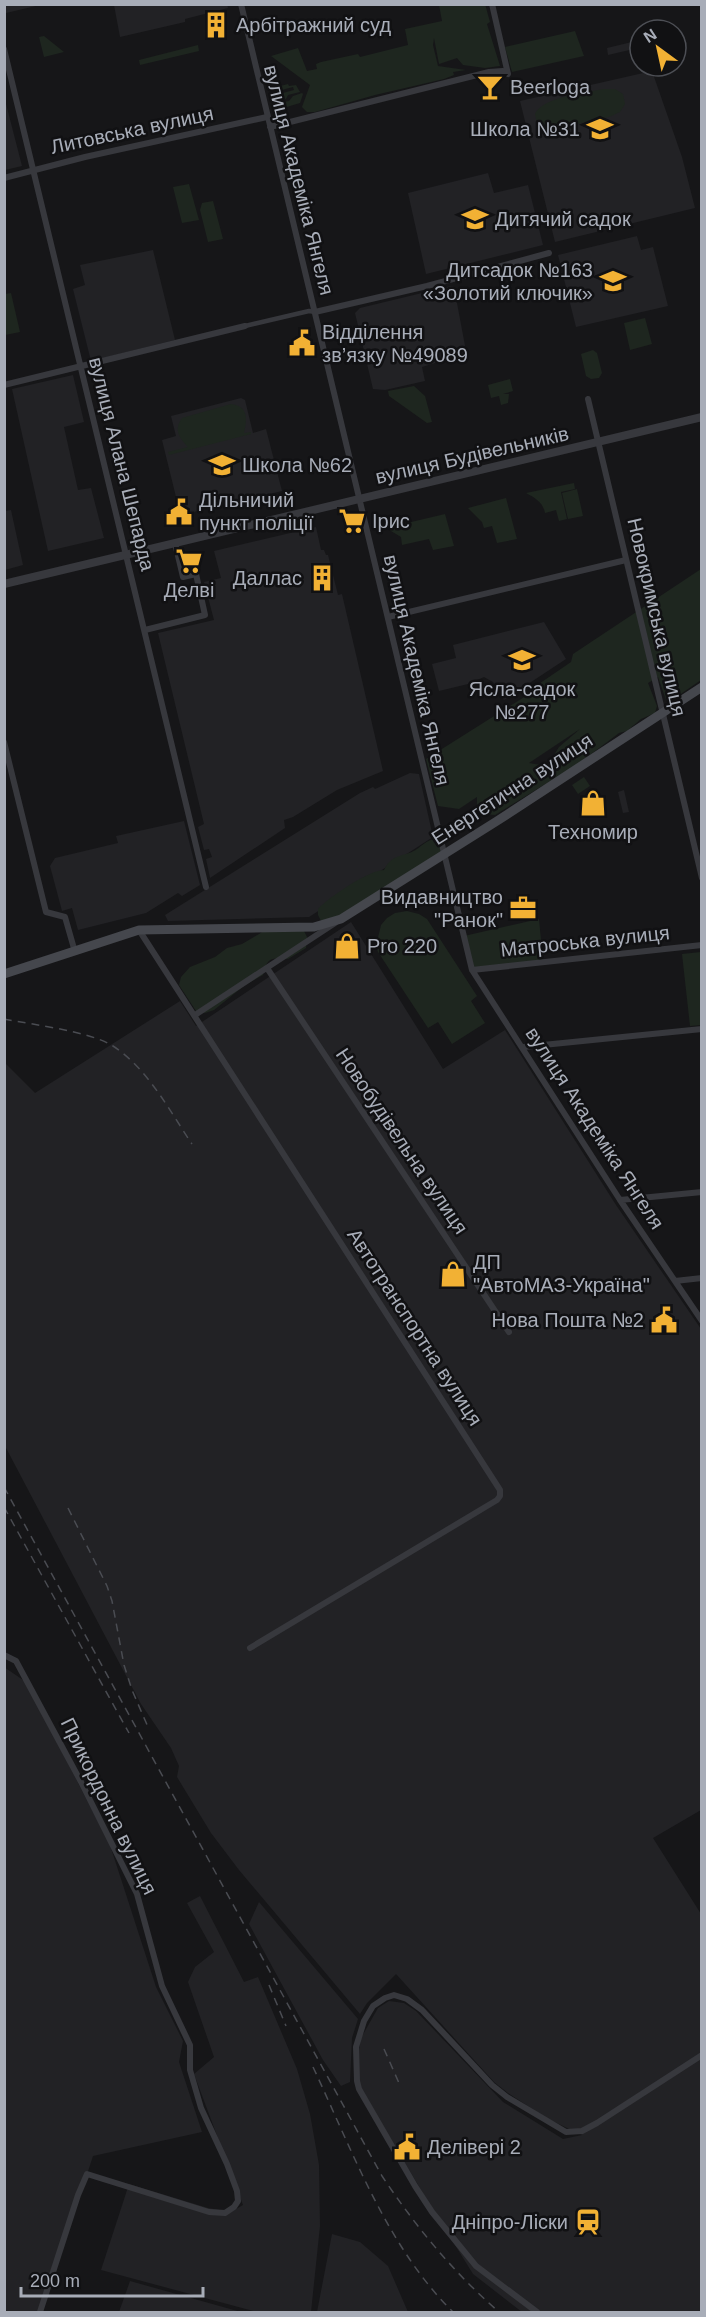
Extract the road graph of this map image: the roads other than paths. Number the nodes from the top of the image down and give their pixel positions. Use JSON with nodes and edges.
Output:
{"nodes":[{"id":1,"x":241,"y":4,"type":"edge"},
{"id":2,"x":492,"y":4,"type":"edge"},
{"id":3,"x":4,"y":49,"type":"edge"},
{"id":4,"x":267,"y":117,"type":"junction"},
{"id":5,"x":270,"y":127,"type":"junction"},
{"id":6,"x":34,"y":169,"type":"junction"},
{"id":7,"x":4,"y":178,"type":"edge"},
{"id":8,"x":549,"y":253,"type":"dead end"},
{"id":9,"x":315,"y":312,"type":"junction"},
{"id":10,"x":245,"y":326,"type":"joint"},
{"id":11,"x":81,"y":366,"type":"junction"},
{"id":12,"x":4,"y":385,"type":"edge"},
{"id":13,"x":588,"y":399,"type":"dead end"},
{"id":14,"x":702,"y":417,"type":"edge"},
{"id":15,"x":598,"y":442,"type":"junction"},
{"id":16,"x":359,"y":498,"type":"junction"},
{"id":17,"x":175,"y":543,"type":"junction"},
{"id":18,"x":127,"y":554,"type":"junction"},
{"id":19,"x":626,"y":560,"type":"junction"},
{"id":20,"x":4,"y":584,"type":"edge"},
{"id":21,"x":388,"y":617,"type":"junction"},
{"id":22,"x":145,"y":630,"type":"junction"},
{"id":23,"x":702,"y":687,"type":"edge"},
{"id":24,"x":663,"y":714,"type":"junction"},
{"id":25,"x":4,"y":742,"type":"edge"},
{"id":26,"x":444,"y":855,"type":"junction"},
{"id":27,"x":702,"y":878,"type":"edge"},
{"id":28,"x":206,"y":886,"type":"dead end"},
{"id":29,"x":341,"y":919,"type":"junction"},
{"id":30,"x":139,"y":930,"type":"junction"},
{"id":31,"x":702,"y":945,"type":"edge"},
{"id":32,"x":75,"y":952,"type":"junction"},
{"id":33,"x":267,"y":968,"type":"junction"},
{"id":34,"x":472,"y":970,"type":"junction"},
{"id":35,"x":4,"y":974,"type":"edge"},
{"id":36,"x":195,"y":1015,"type":"junction"},
{"id":37,"x":702,"y":1029,"type":"edge"},
{"id":38,"x":523,"y":1047,"type":"junction"},
{"id":39,"x":702,"y":1192,"type":"edge"},
{"id":40,"x":620,"y":1200,"type":"junction"},
{"id":41,"x":702,"y":1278,"type":"edge"},
{"id":42,"x":675,"y":1281,"type":"junction"},
{"id":43,"x":702,"y":1321,"type":"edge"},
{"id":44,"x":509,"y":1332,"type":"dead end"},
{"id":45,"x":250,"y":1648,"type":"dead end"},
{"id":46,"x":4,"y":1655,"type":"edge"},
{"id":47,"x":702,"y":2055,"type":"edge"},
{"id":48,"x":40,"y":2313,"type":"edge"},
{"id":49,"x":537,"y":2313,"type":"edge"}],
"edges":[{"from":1,"to":4,"type":"street","name":"вулиця Академіка Янгеля"},
{"from":2,"to":5,"type":"street"},
{"from":3,"to":6,"type":"street","name":"вулиця Алана Шепарда"},
{"from":4,"to":5,"type":"street","name":"вулиця Академіка Янгеля"},
{"from":4,"to":6,"type":"street","name":"Литовська вулиця"},
{"from":5,"to":9,"type":"street","name":"вулиця Академіка Янгеля"},
{"from":6,"to":7,"type":"street","name":"Литовська вулиця"},
{"from":6,"to":11,"type":"street","name":"вулиця Алана Шепарда"},
{"from":8,"to":9,"type":"street"},
{"from":9,"to":10,"type":"street"},
{"from":9,"to":16,"type":"street","name":"вулиця Академіка Янгеля"},
{"from":10,"to":11,"type":"street"},
{"from":11,"to":12,"type":"street"},
{"from":11,"to":18,"type":"street","name":"вулиця Алана Шепарда"},
{"from":13,"to":15,"type":"street","name":"Новокримська вулиця"},
{"from":14,"to":15,"type":"street","name":"вулиця Будівельників"},
{"from":15,"to":16,"type":"street","name":"вулиця Будівельників"},
{"from":15,"to":19,"type":"street","name":"Новокримська вулиця"},
{"from":16,"to":17,"type":"street","name":"вулиця Будівельників"},
{"from":16,"to":21,"type":"street","name":"вулиця Академіка Янгеля"},
{"from":17,"to":18,"type":"street","name":"вулиця Будівельників"},
{"from":17,"to":22,"type":"street"},
{"from":18,"to":20,"type":"street","name":"вулиця Будівельників"},
{"from":18,"to":22,"type":"street","name":"вулиця Алана Шепарда"},
{"from":19,"to":21,"type":"street"},
{"from":19,"to":24,"type":"street","name":"Новокримська вулиця"},
{"from":21,"to":26,"type":"street","name":"вулиця Академіка Янгеля"},
{"from":22,"to":28,"type":"street","name":"вулиця Алана Шепарда"},
{"from":23,"to":24,"type":"main road","name":"Енергетична вулиця"},
{"from":24,"to":26,"type":"main road","name":"Енергетична вулиця"},
{"from":24,"to":27,"type":"street","name":"Новокримська вулиця"},
{"from":25,"to":32,"type":"street"},
{"from":26,"to":29,"type":"main road","name":"Енергетична вулиця"},
{"from":26,"to":34,"type":"street","name":"вулиця Академіка Янгеля"},
{"from":29,"to":30,"type":"main road","name":"Енергетична вулиця"},
{"from":29,"to":33,"type":"street","name":"Енергетична вулиця"},
{"from":30,"to":32,"type":"main road","name":"Енергетична вулиця"},
{"from":30,"to":36,"type":"street","name":"Автотранспортна вулиця"},
{"from":31,"to":34,"type":"street","name":"Матроська вулиця"},
{"from":32,"to":35,"type":"main road","name":"Енергетична вулиця"},
{"from":33,"to":36,"type":"street","name":"Енергетична вулиця"},
{"from":33,"to":44,"type":"street","name":"Новобудівельна вулиця"},
{"from":34,"to":38,"type":"street","name":"вулиця Академіка Янгеля"},
{"from":36,"to":45,"type":"street","name":"Автотранспортна вулиця"},
{"from":37,"to":38,"type":"street"},
{"from":38,"to":40,"type":"street","name":"вулиця Академіка Янгеля"},
{"from":39,"to":40,"type":"street"},
{"from":40,"to":42,"type":"street","name":"вулиця Академіка Янгеля"},
{"from":41,"to":42,"type":"street"},
{"from":42,"to":43,"type":"street","name":"вулиця Академіка Янгеля"},
{"from":46,"to":48,"type":"street","name":"Прикордонна вулиця"},
{"from":47,"to":49,"type":"street"}]}
